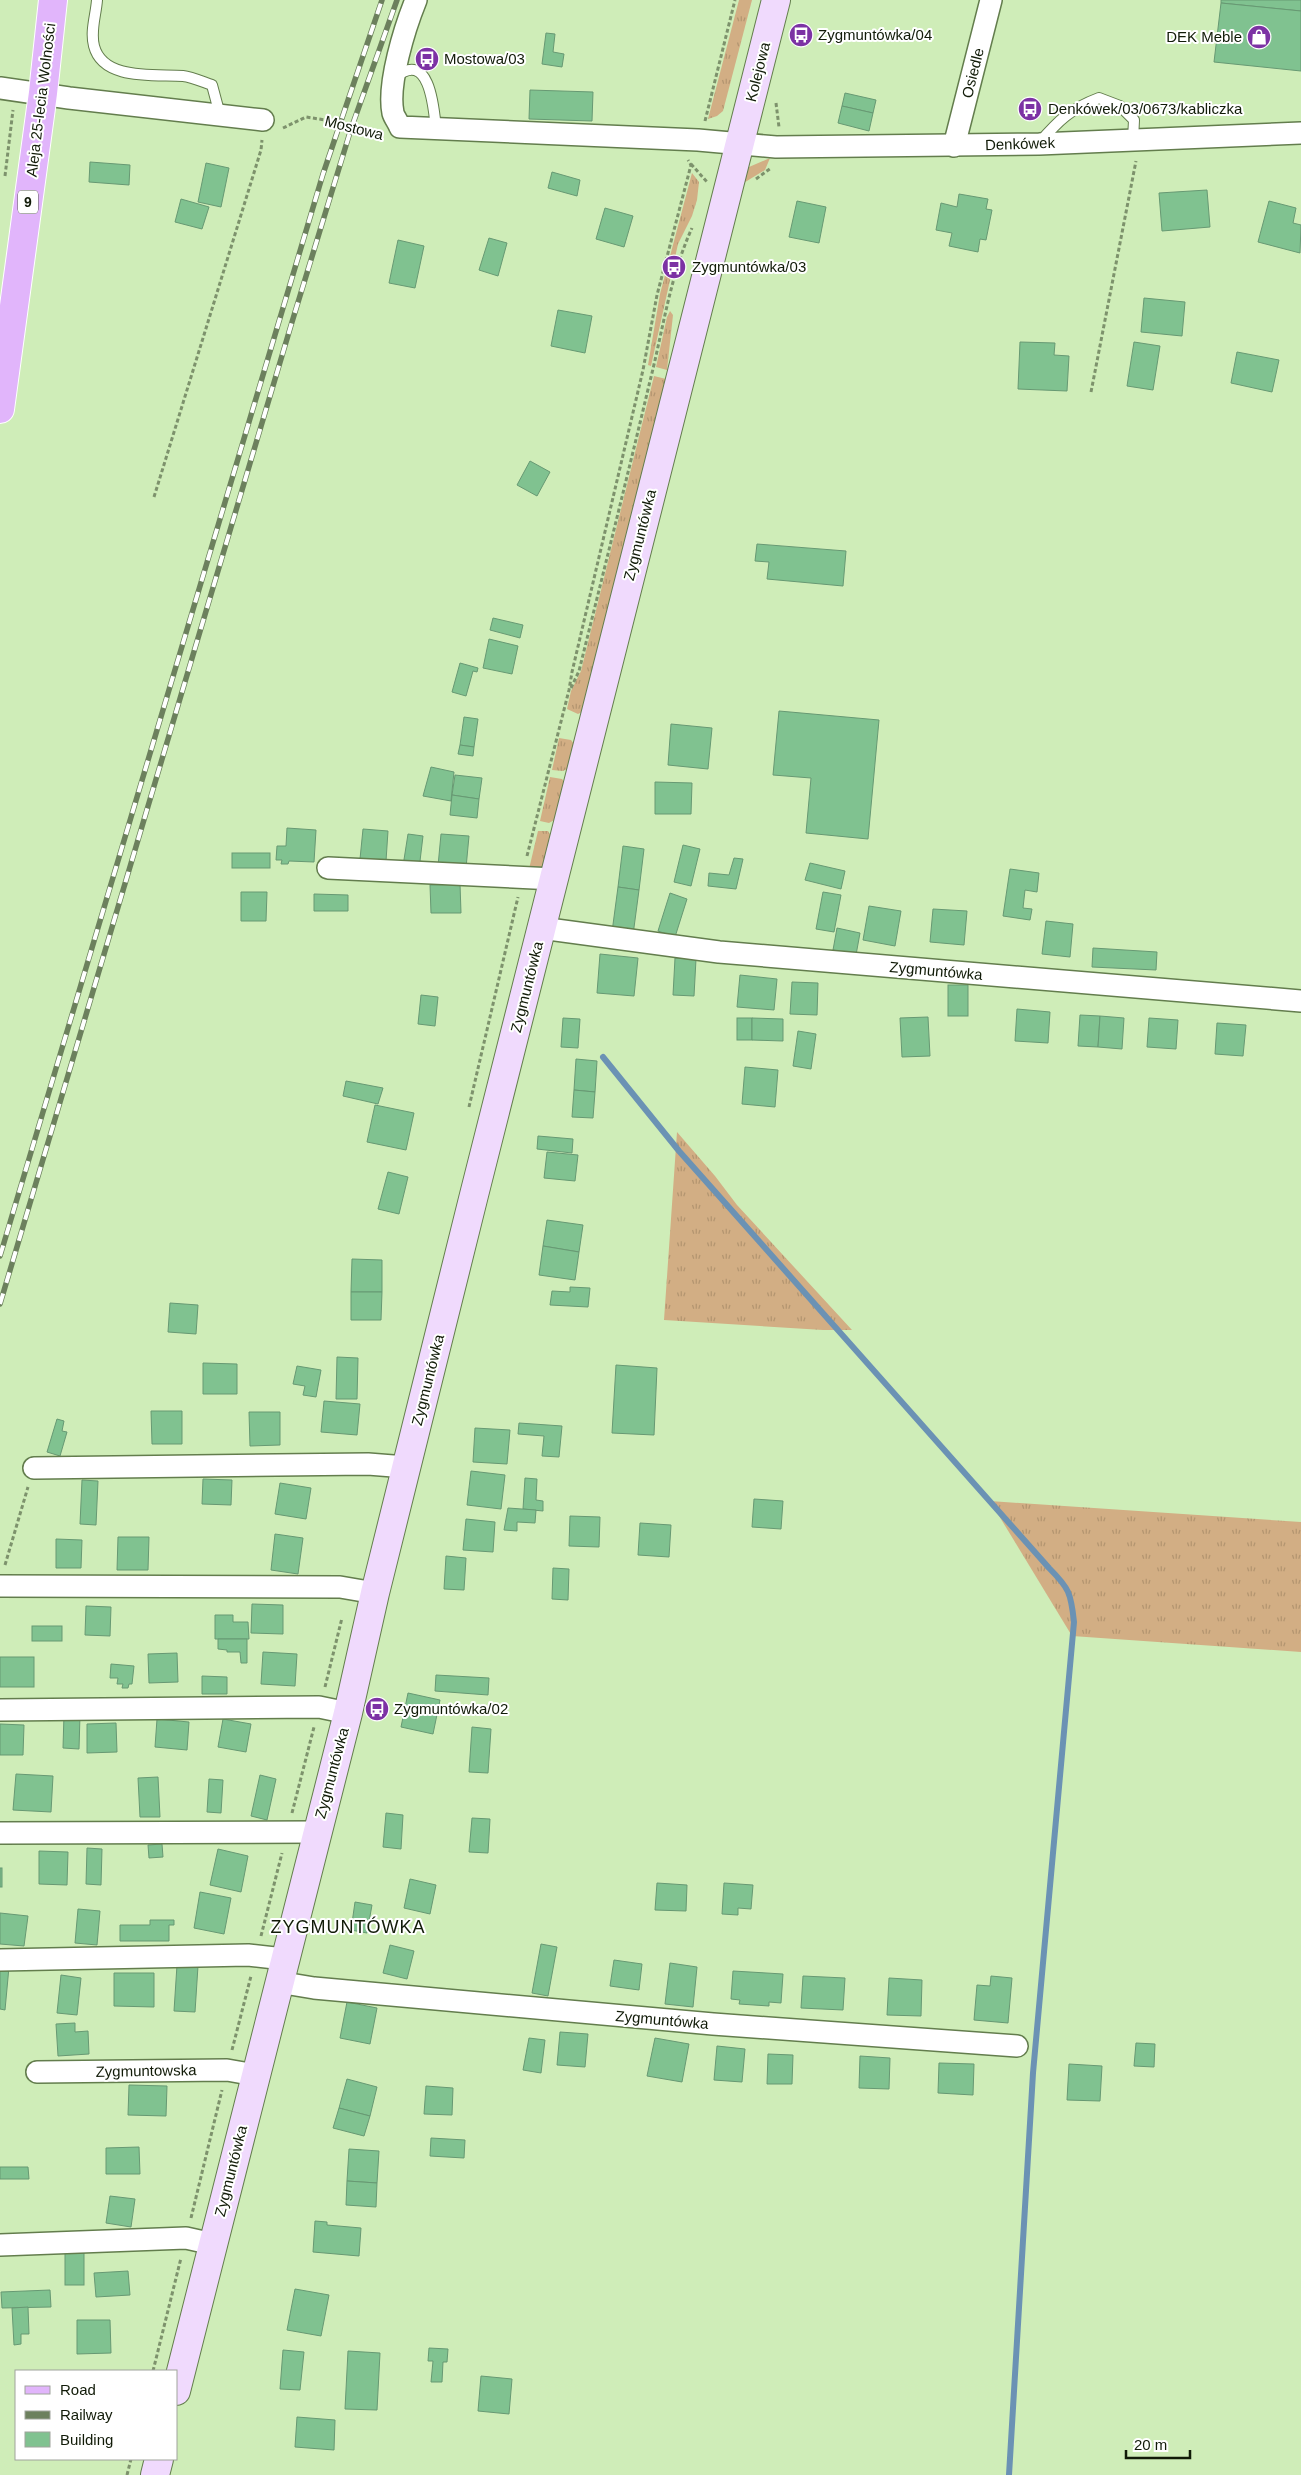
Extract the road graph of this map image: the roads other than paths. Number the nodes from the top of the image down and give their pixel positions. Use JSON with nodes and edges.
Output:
{"nodes":[{"id":1,"x":53,"y":0,"type":"edge"},
{"id":2,"x":97,"y":0,"type":"edge"},
{"id":3,"x":416,"y":0,"type":"edge"},
{"id":4,"x":776,"y":0,"type":"edge"},
{"id":5,"x":992,"y":0,"type":"edge"},
{"id":6,"x":395,"y":77,"type":"junction"},
{"id":7,"x":8,"y":89,"type":"edge"},
{"id":8,"x":42,"y":94,"type":"junction"},
{"id":9,"x":220,"y":115,"type":"junction"},
{"id":10,"x":264,"y":120,"type":"road end"},
{"id":11,"x":436,"y":129,"type":"junction"},
{"id":12,"x":1301,"y":133,"type":"edge"},
{"id":13,"x":1133,"y":140,"type":"junction"},
{"id":14,"x":740,"y":143,"type":"junction"},
{"id":15,"x":1039,"y":144,"type":"junction"},
{"id":16,"x":954,"y":146,"type":"junction"},
{"id":17,"x":0,"y":409,"type":"edge"},
{"id":18,"x":328,"y":868,"type":"dead end"},
{"id":19,"x":554,"y":880,"type":"junction"},
{"id":20,"x":542,"y":928,"type":"junction"},
{"id":21,"x":1301,"y":1001,"type":"edge"},
{"id":22,"x":406,"y":1467,"type":"junction"},
{"id":23,"x":34,"y":1468,"type":"road end"},
{"id":24,"x":1,"y":1580,"type":"edge"},
{"id":25,"x":362,"y":1590,"type":"junction"},
{"id":26,"x":0,"y":1710,"type":"edge"},
{"id":27,"x":348,"y":1713,"type":"junction"},
{"id":28,"x":317,"y":1832,"type":"junction"},
{"id":29,"x":0,"y":1833,"type":"edge"},
{"id":30,"x":0,"y":1960,"type":"edge"},
{"id":31,"x":281,"y":1971,"type":"junction"},
{"id":32,"x":1017,"y":2046,"type":"dead end"},
{"id":33,"x":37,"y":2072,"type":"dead end"},
{"id":34,"x":255,"y":2075,"type":"junction"},
{"id":35,"x":0,"y":2244,"type":"edge"},
{"id":36,"x":213,"y":2244,"type":"junction"},
{"id":37,"x":178,"y":2383,"type":"edge"},
{"id":38,"x":159,"y":2460,"type":"edge"},
{"id":39,"x":155,"y":2475,"type":"edge"}],
"edges":[{"from":1,"to":8,"type":"main road","name":"Aleja 25-lecia Wolności","number":"9"},
{"from":2,"to":9,"type":"lane"},
{"from":3,"to":6,"type":"street"},
{"from":4,"to":14,"type":"street","name":"Kolejowa"},
{"from":5,"to":16,"type":"street","name":"Osiedle"},
{"from":6,"to":11,"type":"lane"},
{"from":6,"to":11,"type":"street","name":"Mostowa"},
{"from":7,"to":8,"type":"street"},
{"from":8,"to":9,"type":"street"},
{"from":8,"to":17,"type":"main road","name":"Aleja 25-lecia Wolności","number":"9"},
{"from":9,"to":10,"type":"street"},
{"from":11,"to":14,"type":"street","name":"Mostowa"},
{"from":12,"to":13,"type":"street","name":"Denkówek"},
{"from":13,"to":15,"type":"street","name":"Denkówek"},
{"from":13,"to":15,"type":"lane"},
{"from":14,"to":16,"type":"street","name":"Denkówek"},
{"from":14,"to":19,"type":"street","name":"Zygmuntówka"},
{"from":15,"to":16,"type":"street","name":"Denkówek"},
{"from":18,"to":19,"type":"street"},
{"from":19,"to":20,"type":"street","name":"Zygmuntówka"},
{"from":20,"to":21,"type":"street","name":"Zygmuntówka"},
{"from":20,"to":22,"type":"street","name":"Zygmuntówka"},
{"from":22,"to":23,"type":"street"},
{"from":22,"to":25,"type":"street","name":"Zygmuntówka"},
{"from":24,"to":25,"type":"street"},
{"from":25,"to":27,"type":"street","name":"Zygmuntówka"},
{"from":26,"to":27,"type":"street"},
{"from":27,"to":28,"type":"street","name":"Zygmuntówka"},
{"from":28,"to":29,"type":"street","name":"Zygmuntówka"},
{"from":28,"to":31,"type":"street","name":"Zygmuntówka"},
{"from":30,"to":31,"type":"street"},
{"from":31,"to":32,"type":"street","name":"Zygmuntówka"},
{"from":31,"to":34,"type":"street","name":"Zygmuntówka"},
{"from":33,"to":34,"type":"street","name":"Zygmuntowska"},
{"from":34,"to":36,"type":"street","name":"Zygmuntówka"},
{"from":35,"to":36,"type":"street"},
{"from":36,"to":37,"type":"street","name":"Zygmuntówka"},
{"from":38,"to":39,"type":"street"}]}
